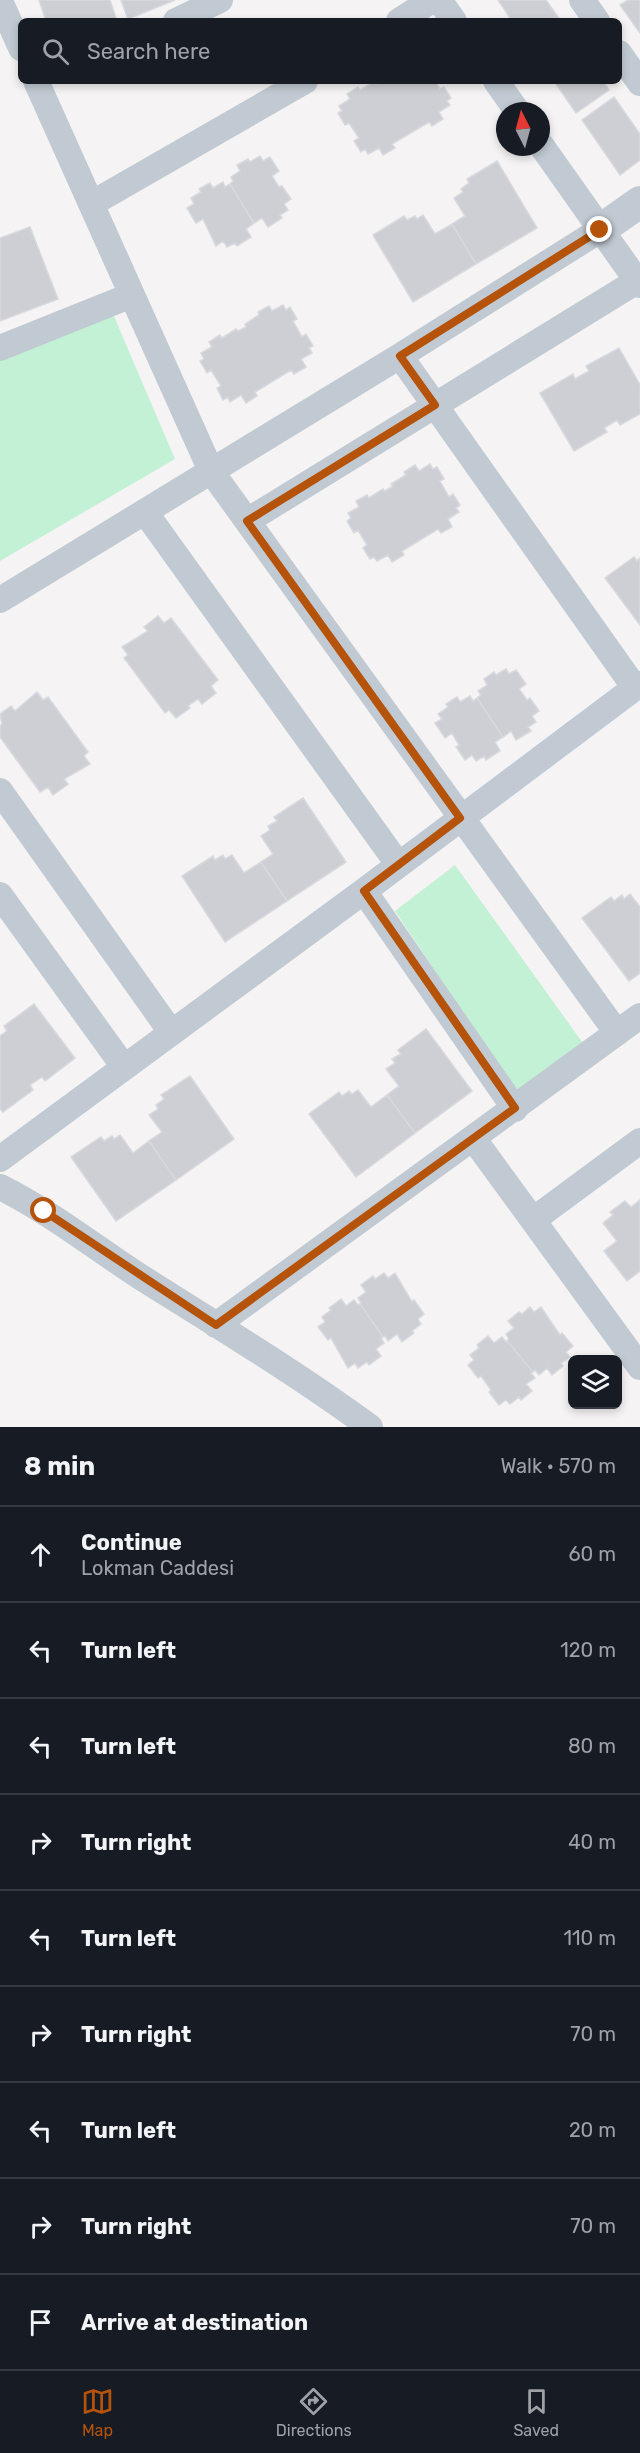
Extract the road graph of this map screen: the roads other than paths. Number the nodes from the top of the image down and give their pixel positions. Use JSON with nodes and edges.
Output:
{"nodes":[{"id":1,"x":220,"y":0,"type":"edge"},
{"id":2,"x":432,"y":0,"type":"edge"},
{"id":3,"x":439,"y":0,"type":"edge"},
{"id":4,"x":582,"y":0,"type":"edge"},
{"id":5,"x":0,"y":1,"type":"edge"},
{"id":6,"x":182,"y":18,"type":"edge"},
{"id":7,"x":404,"y":18,"type":"edge"},
{"id":8,"x":452,"y":18,"type":"edge"},
{"id":9,"x":595,"y":18,"type":"edge"},
{"id":10,"x":18,"y":41,"type":"edge"},
{"id":11,"x":622,"y":57,"type":"edge"},
{"id":12,"x":640,"y":83,"type":"edge"},
{"id":13,"x":42,"y":84,"type":"edge"},
{"id":14,"x":300,"y":84,"type":"edge"},
{"id":15,"x":498,"y":84,"type":"edge"},
{"id":16,"x":511,"y":102,"type":"edge"},
{"id":17,"x":549,"y":156,"type":"edge"},
{"id":18,"x":640,"y":202,"type":"edge"},
{"id":19,"x":91,"y":204,"type":"junction"},
{"id":20,"x":600,"y":230,"type":"junction"},
{"id":21,"x":638,"y":283,"type":"edge"},
{"id":22,"x":132,"y":295,"type":"junction"},
{"id":23,"x":0,"y":348,"type":"edge"},
{"id":24,"x":400,"y":356,"type":"junction"},
{"id":25,"x":435,"y":405,"type":"junction"},
{"id":26,"x":211,"y":471,"type":"junction"},
{"id":27,"x":145,"y":512,"type":"junction"},
{"id":28,"x":247,"y":521,"type":"junction"},
{"id":29,"x":0,"y":600,"type":"edge"},
{"id":30,"x":637,"y":686,"type":"edge"},
{"id":31,"x":0,"y":790,"type":"edge"},
{"id":32,"x":460,"y":818,"type":"junction"},
{"id":33,"x":398,"y":864,"type":"junction"},
{"id":34,"x":364,"y":891,"type":"junction"},
{"id":35,"x":0,"y":895,"type":"edge"},
{"id":36,"x":640,"y":1016,"type":"edge"},
{"id":37,"x":171,"y":1032,"type":"junction"},
{"id":38,"x":617,"y":1033,"type":"junction"},
{"id":39,"x":124,"y":1067,"type":"junction"},
{"id":40,"x":515,"y":1108,"type":"junction"},
{"id":41,"x":473,"y":1138,"type":"junction"},
{"id":42,"x":640,"y":1141,"type":"edge"},
{"id":43,"x":0,"y":1160,"type":"edge"},
{"id":44,"x":0,"y":1187,"type":"edge"},
{"id":45,"x":533,"y":1220,"type":"junction"},
{"id":46,"x":216,"y":1325,"type":"junction"},
{"id":47,"x":640,"y":1367,"type":"edge"},
{"id":48,"x":370,"y":1427,"type":"edge"}],
"edges":[{"from":1,"to":6,"type":"street"},
{"from":2,"to":7,"type":"street"},
{"from":3,"to":8,"type":"street"},
{"from":4,"to":9,"type":"street"},
{"from":5,"to":10,"type":"street"},
{"from":11,"to":12,"type":"street"},
{"from":13,"to":19,"type":"street"},
{"from":14,"to":19,"type":"street"},
{"from":15,"to":16,"type":"street"},
{"from":17,"to":20,"type":"street"},
{"from":18,"to":20,"type":"street"},
{"from":19,"to":22,"type":"street"},
{"from":20,"to":21,"type":"street"},
{"from":20,"to":24,"type":"street"},
{"from":21,"to":25,"type":"street"},
{"from":22,"to":23,"type":"street"},
{"from":22,"to":26,"type":"street"},
{"from":24,"to":25,"type":"street"},
{"from":24,"to":26,"type":"street"},
{"from":25,"to":28,"type":"street"},
{"from":25,"to":30,"type":"street"},
{"from":26,"to":27,"type":"street"},
{"from":26,"to":28,"type":"street"},
{"from":27,"to":29,"type":"street"},
{"from":27,"to":33,"type":"street"},
{"from":28,"to":32,"type":"street"},
{"from":30,"to":32,"type":"street"},
{"from":31,"to":37,"type":"street"},
{"from":32,"to":33,"type":"street"},
{"from":32,"to":38,"type":"street"},
{"from":33,"to":34,"type":"street"},
{"from":34,"to":37,"type":"street"},
{"from":34,"to":40,"type":"street"},
{"from":35,"to":39,"type":"street"},
{"from":36,"to":38,"type":"street"},
{"from":37,"to":39,"type":"street"},
{"from":38,"to":40,"type":"street"},
{"from":39,"to":43,"type":"street"},
{"from":40,"to":41,"type":"street"},
{"from":41,"to":45,"type":"street"},
{"from":41,"to":46,"type":"street"},
{"from":42,"to":45,"type":"street"},
{"from":44,"to":46,"type":"street"},
{"from":45,"to":47,"type":"street"},
{"from":46,"to":48,"type":"street"}]}
